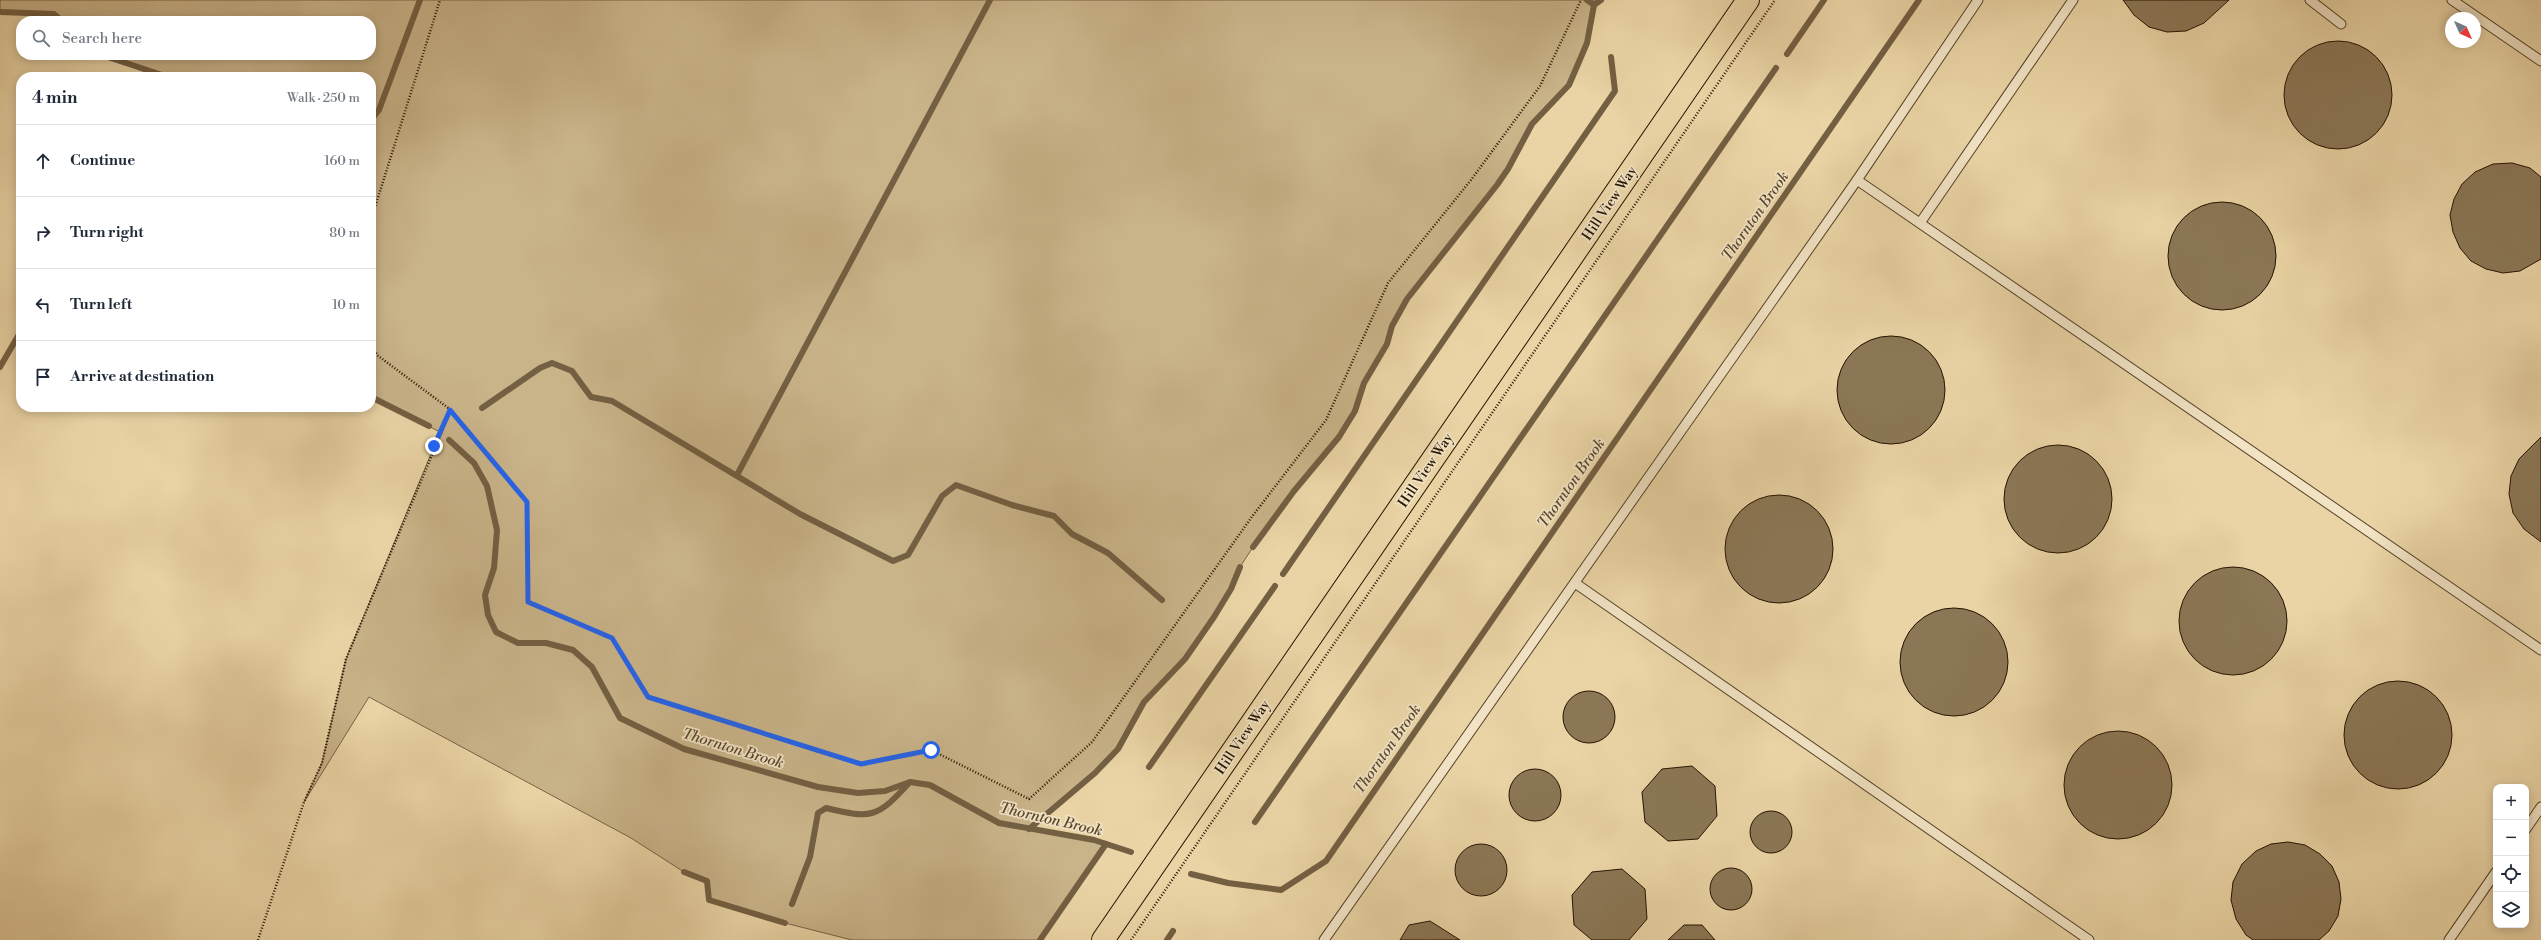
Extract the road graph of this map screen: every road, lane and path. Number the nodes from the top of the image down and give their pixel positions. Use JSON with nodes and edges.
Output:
{"nodes":[{"id":1,"x":440,"y":0,"type":"edge"},
{"id":2,"x":1581,"y":0,"type":"edge"},
{"id":3,"x":1748,"y":0,"type":"edge"},
{"id":4,"x":1776,"y":0,"type":"edge"},
{"id":5,"x":1978,"y":0,"type":"edge"},
{"id":6,"x":2073,"y":0,"type":"edge"},
{"id":7,"x":2310,"y":0,"type":"edge"},
{"id":8,"x":2452,"y":0,"type":"edge"},
{"id":9,"x":2341,"y":24,"type":"dead end"},
{"id":10,"x":2541,"y":61,"type":"edge"},
{"id":11,"x":1857,"y":180,"type":"junction"},
{"id":12,"x":376,"y":204,"type":"edge"},
{"id":13,"x":1920,"y":223,"type":"junction"},
{"id":14,"x":376,"y":353,"type":"edge"},
{"id":15,"x":450,"y":410,"type":"junction"},
{"id":16,"x":1575,"y":583,"type":"junction"},
{"id":17,"x":2541,"y":650,"type":"edge"},
{"id":18,"x":2541,"y":807,"type":"edge"},
{"id":19,"x":2529,"y":825,"type":"edge"},
{"id":20,"x":2493,"y":876,"type":"edge"},
{"id":21,"x":258,"y":940,"type":"edge"},
{"id":22,"x":1102,"y":940,"type":"edge"},
{"id":23,"x":1131,"y":940,"type":"edge"},
{"id":24,"x":1324,"y":940,"type":"edge"},
{"id":25,"x":2089,"y":940,"type":"edge"},
{"id":26,"x":2449,"y":940,"type":"edge"}],
"edges":[{"from":1,"to":12,"type":"path"},
{"from":2,"to":15,"type":"path"},
{"from":3,"to":22,"type":"main road","name":"Hill View Way"},
{"from":4,"to":23,"type":"path"},
{"from":5,"to":11,"type":"lane"},
{"from":6,"to":13,"type":"lane"},
{"from":7,"to":9,"type":"lane"},
{"from":8,"to":10,"type":"lane"},
{"from":11,"to":13,"type":"lane"},
{"from":11,"to":16,"type":"lane"},
{"from":13,"to":17,"type":"lane"},
{"from":14,"to":15,"type":"path"},
{"from":15,"to":21,"type":"path"},
{"from":16,"to":24,"type":"lane"},
{"from":16,"to":25,"type":"lane"},
{"from":18,"to":19,"type":"lane"},
{"from":20,"to":26,"type":"lane"}]}
